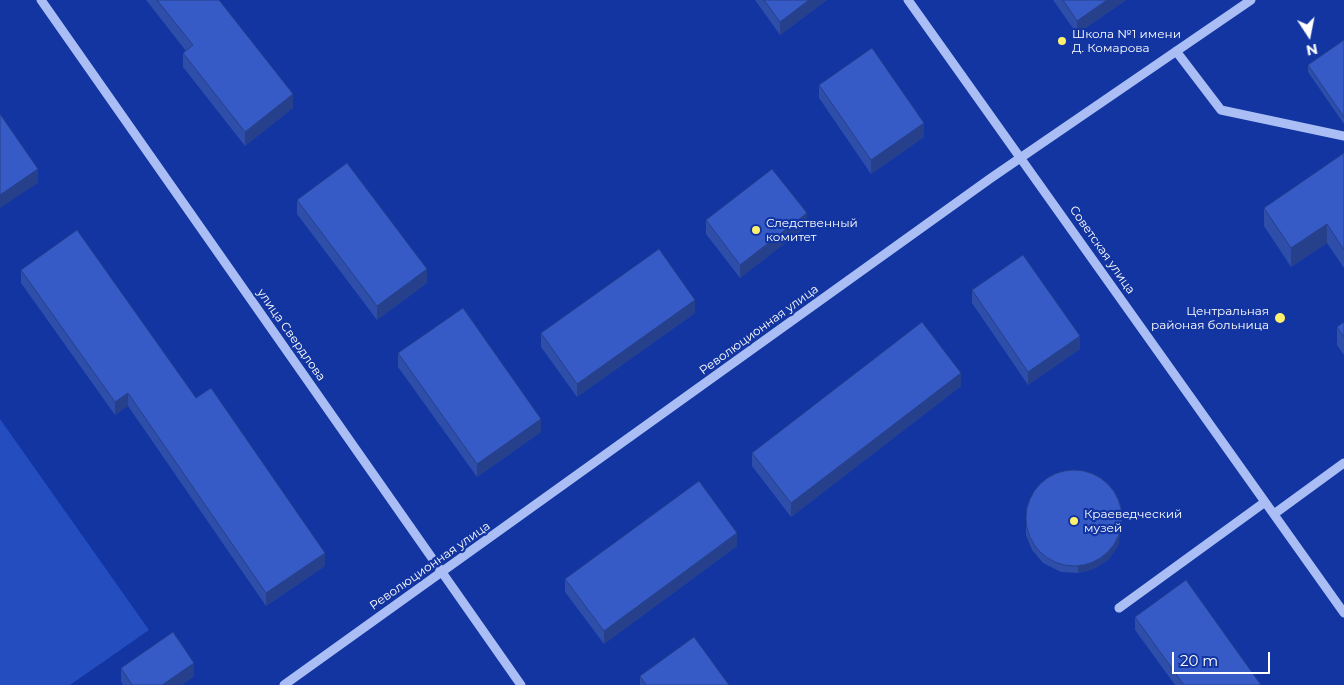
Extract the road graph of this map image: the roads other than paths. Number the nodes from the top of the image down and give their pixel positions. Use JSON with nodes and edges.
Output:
{"nodes":[{"id":1,"x":41,"y":0,"type":"edge"},
{"id":2,"x":908,"y":0,"type":"edge"},
{"id":3,"x":1251,"y":0,"type":"edge"},
{"id":4,"x":1176,"y":51,"type":"junction"},
{"id":5,"x":1344,"y":136,"type":"edge"},
{"id":6,"x":1021,"y":157,"type":"junction"},
{"id":7,"x":1344,"y":464,"type":"edge"},
{"id":8,"x":1265,"y":502,"type":"junction"},
{"id":9,"x":1274,"y":514,"type":"junction"},
{"id":10,"x":442,"y":573,"type":"junction"},
{"id":11,"x":1119,"y":608,"type":"dead end"},
{"id":12,"x":1344,"y":613,"type":"edge"},
{"id":13,"x":284,"y":685,"type":"edge"},
{"id":14,"x":521,"y":685,"type":"edge"}],
"edges":[{"from":1,"to":10,"type":"street","name":"улица Свердлова"},
{"from":2,"to":6,"type":"street","name":"Советская улица"},
{"from":3,"to":4,"type":"street","name":"Революционная улица"},
{"from":4,"to":5,"type":"street"},
{"from":4,"to":6,"type":"street","name":"Революционная улица"},
{"from":6,"to":8,"type":"street","name":"Советская улица"},
{"from":6,"to":10,"type":"street","name":"Революционная улица"},
{"from":7,"to":9,"type":"street"},
{"from":8,"to":9,"type":"street","name":"Советская улица"},
{"from":8,"to":11,"type":"street"},
{"from":9,"to":12,"type":"street","name":"Советская улица"},
{"from":10,"to":13,"type":"street","name":"Революционная улица"},
{"from":10,"to":14,"type":"street","name":"улица Свердлова"}]}
